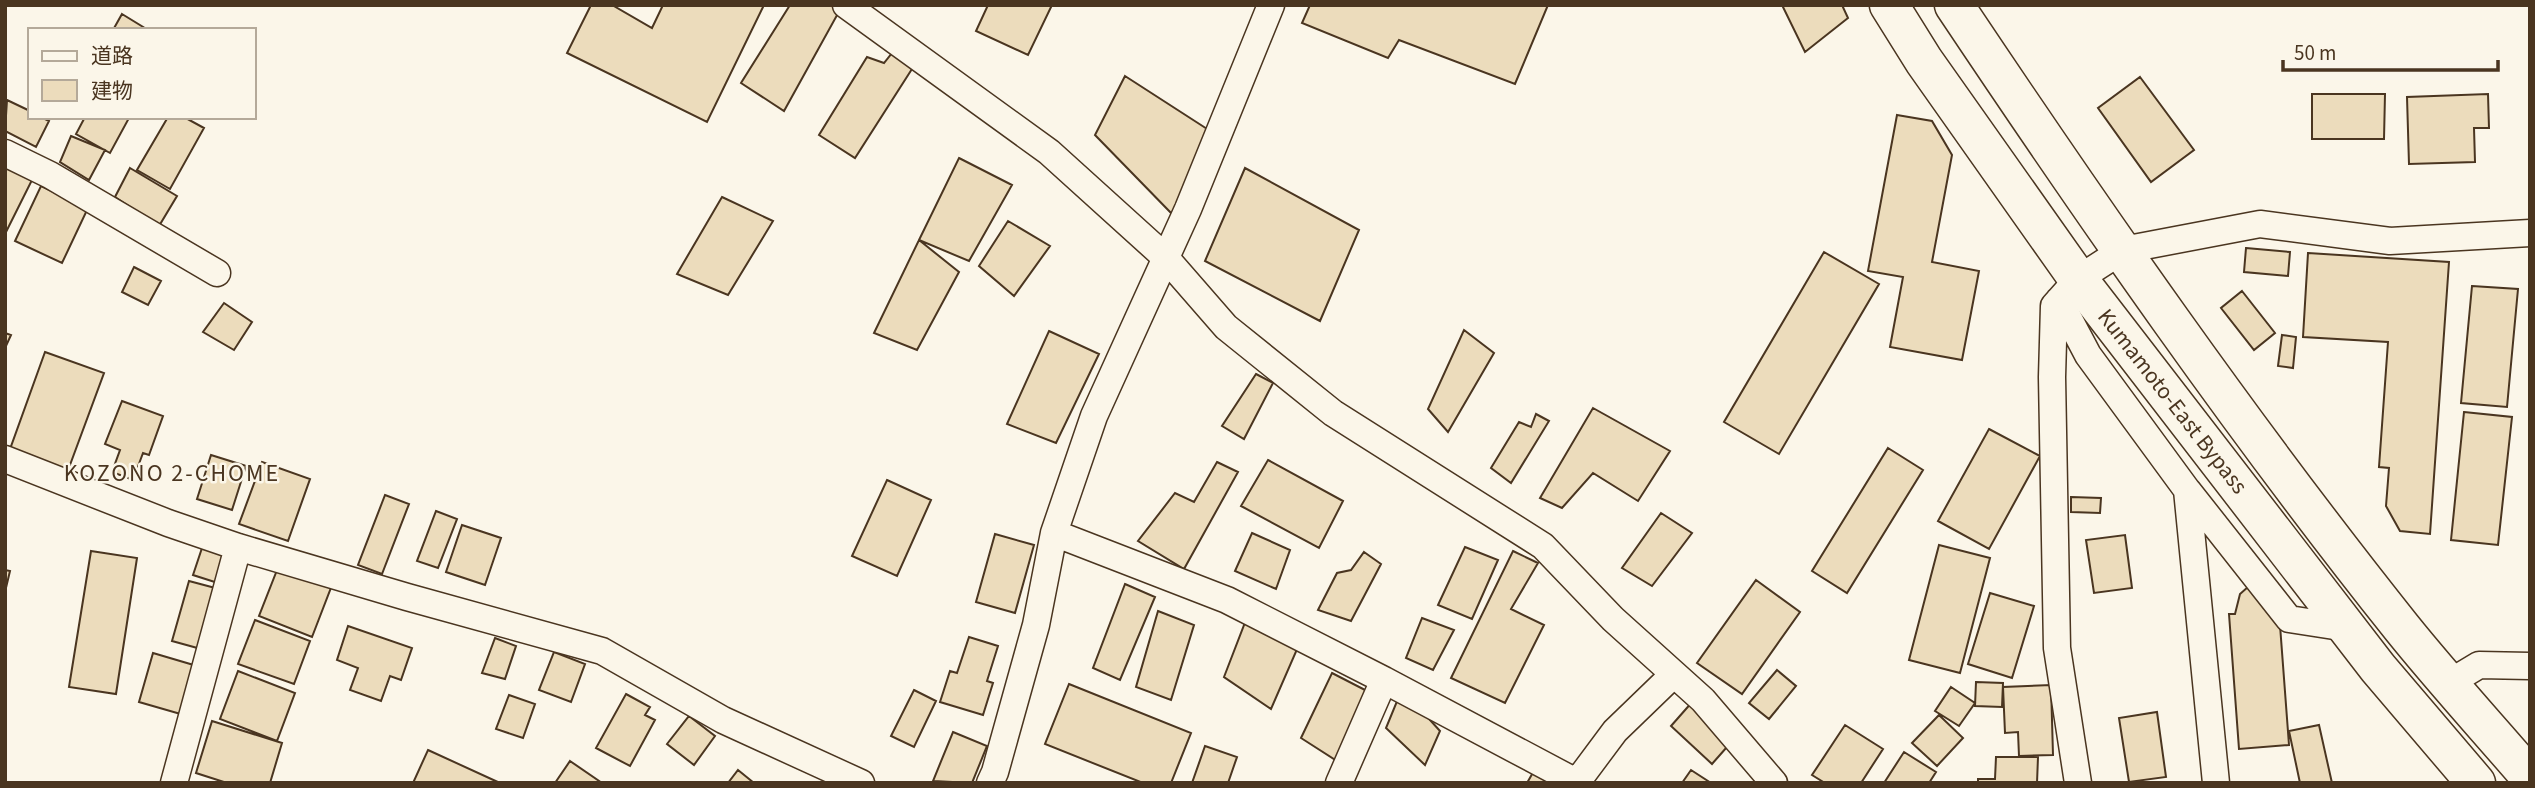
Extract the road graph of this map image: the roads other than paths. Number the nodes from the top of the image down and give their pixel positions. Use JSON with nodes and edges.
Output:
{"nodes":[{"id":1,"x":846,"y":5,"type":"edge"},
{"id":2,"x":1271,"y":5,"type":"edge"},
{"id":3,"x":1889,"y":5,"type":"edge"},
{"id":4,"x":1954,"y":5,"type":"edge"},
{"id":5,"x":5,"y":153,"type":"edge"},
{"id":6,"x":2530,"y":233,"type":"edge"},
{"id":7,"x":2123,"y":250,"type":"junction"},
{"id":8,"x":1165,"y":257,"type":"junction"},
{"id":9,"x":217,"y":273,"type":"dead end"},
{"id":10,"x":2068,"y":290,"type":"junction"},
{"id":11,"x":5,"y":459,"type":"edge"},
{"id":12,"x":2187,"y":490,"type":"junction"},
{"id":13,"x":1054,"y":533,"type":"junction"},
{"id":14,"x":239,"y":547,"type":"junction"},
{"id":15,"x":2347,"y":628,"type":"junction"},
{"id":16,"x":2530,"y":666,"type":"edge"},
{"id":17,"x":1674,"y":674,"type":"junction"},
{"id":18,"x":1384,"y":680,"type":"junction"},
{"id":19,"x":2449,"y":683,"type":"junction"},
{"id":20,"x":2530,"y":777,"type":"edge"},
{"id":21,"x":1578,"y":782,"type":"edge"},
{"id":22,"x":174,"y":783,"type":"edge"},
{"id":23,"x":861,"y":783,"type":"edge"},
{"id":24,"x":990,"y":783,"type":"edge"},
{"id":25,"x":1339,"y":783,"type":"edge"},
{"id":26,"x":1774,"y":783,"type":"edge"},
{"id":27,"x":2078,"y":783,"type":"edge"},
{"id":28,"x":2216,"y":783,"type":"edge"},
{"id":29,"x":2476,"y":783,"type":"edge"}],
"edges":[{"from":1,"to":8,"type":"street"},
{"from":2,"to":8,"type":"street"},
{"from":3,"to":10,"type":"highway","name":"Kumamoto-East Bypass"},
{"from":4,"to":7,"type":"highway","name":"Kumamoto-East Bypass"},
{"from":5,"to":9,"type":"street"},
{"from":6,"to":7,"type":"street"},
{"from":7,"to":10,"type":"street"},
{"from":7,"to":19,"type":"highway","name":"Kumamoto-East Bypass"},
{"from":8,"to":13,"type":"street"},
{"from":8,"to":17,"type":"street"},
{"from":10,"to":12,"type":"street"},
{"from":10,"to":15,"type":"highway","name":"Kumamoto-East Bypass"},
{"from":10,"to":27,"type":"street"},
{"from":11,"to":14,"type":"street"},
{"from":12,"to":15,"type":"street"},
{"from":12,"to":28,"type":"street"},
{"from":13,"to":18,"type":"street"},
{"from":13,"to":24,"type":"street"},
{"from":14,"to":22,"type":"street"},
{"from":14,"to":23,"type":"street"},
{"from":15,"to":29,"type":"highway","name":"Kumamoto-East Bypass"},
{"from":16,"to":19,"type":"street"},
{"from":17,"to":21,"type":"street"},
{"from":17,"to":26,"type":"street"},
{"from":18,"to":21,"type":"street"},
{"from":18,"to":25,"type":"street"},
{"from":19,"to":20,"type":"highway","name":"Kumamoto-East Bypass"}]}
